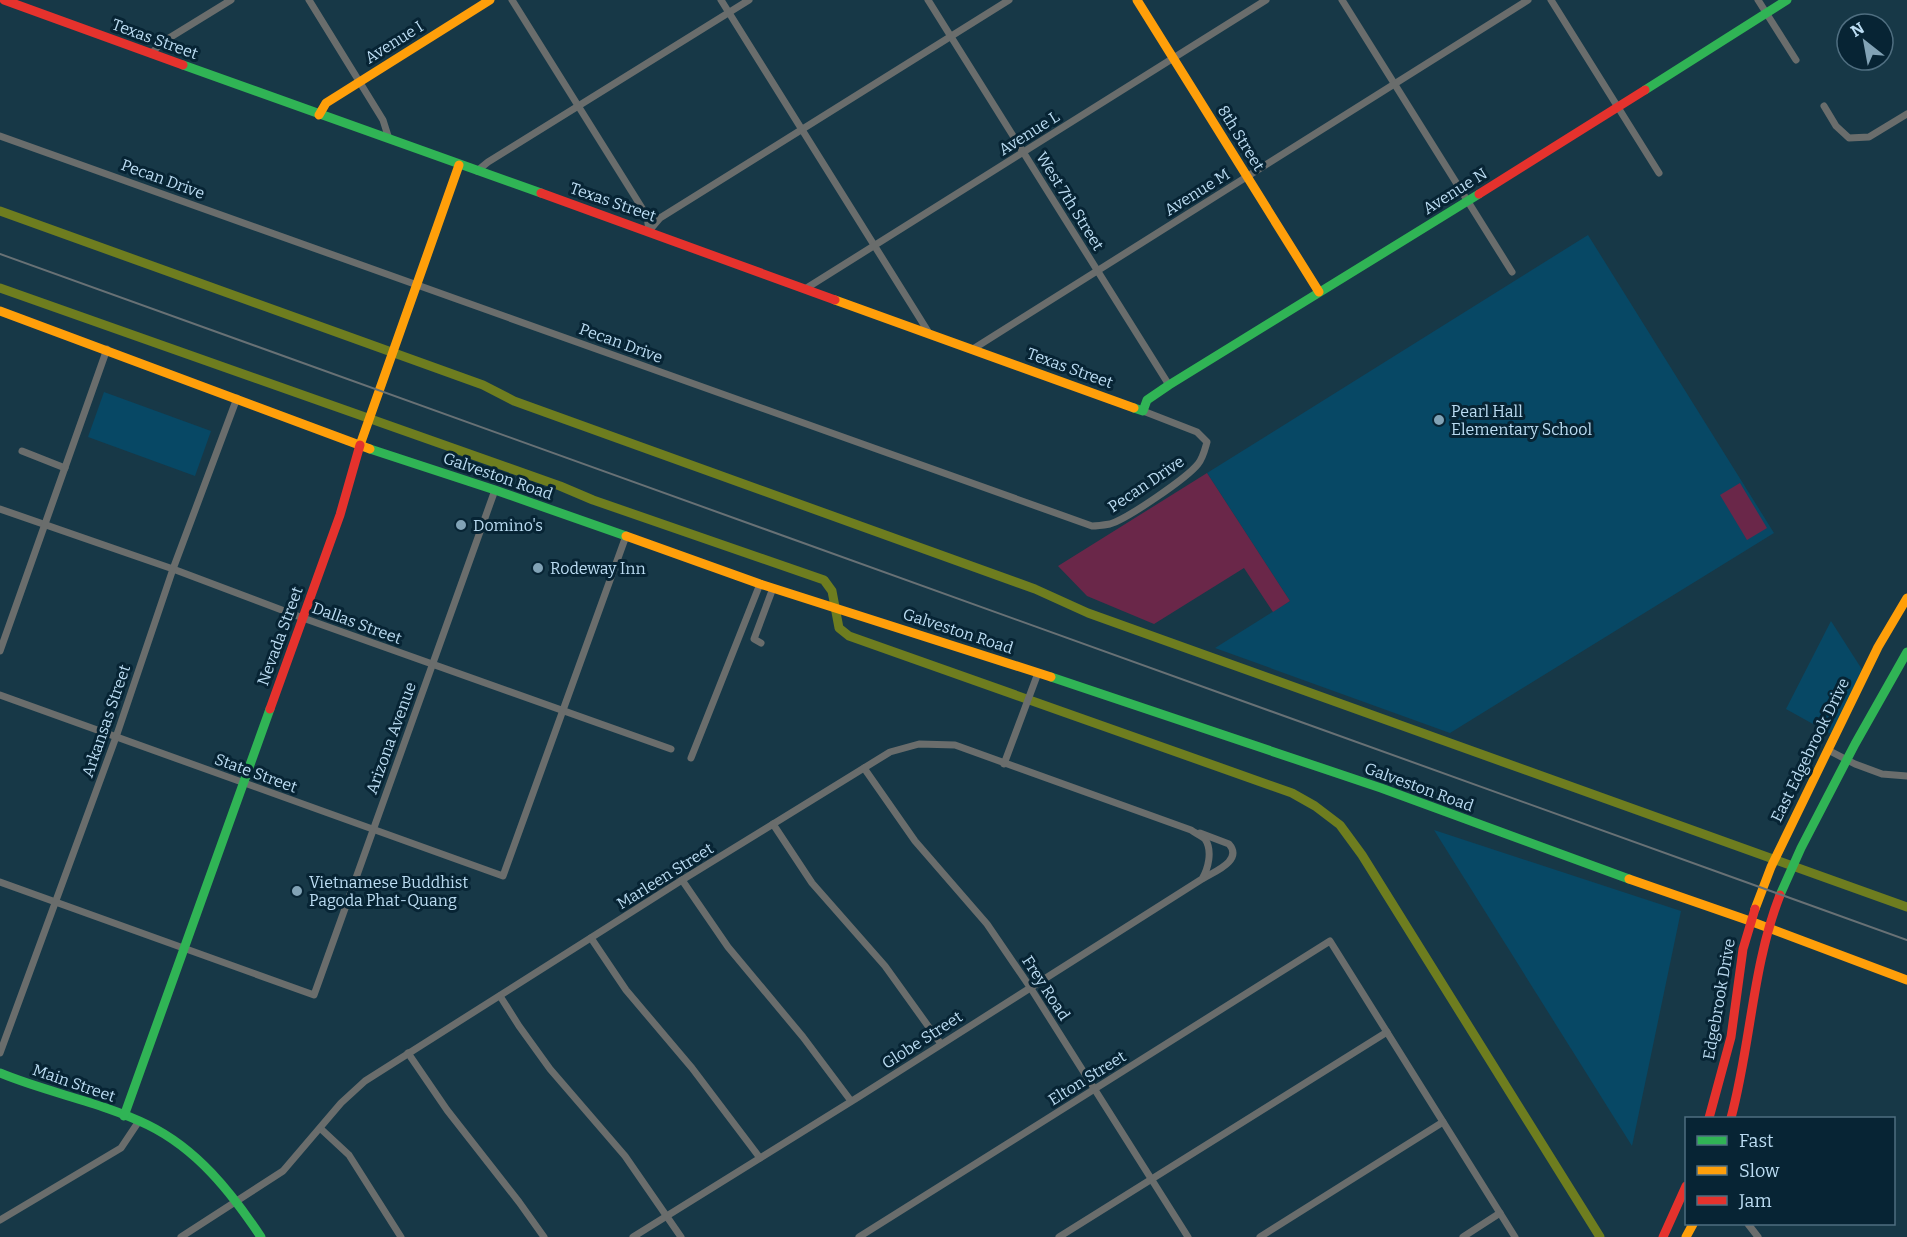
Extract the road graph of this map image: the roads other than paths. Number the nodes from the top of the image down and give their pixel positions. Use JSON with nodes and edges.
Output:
{"nodes":[{"id":1,"x":4,"y":0,"type":"edge"},
{"id":2,"x":231,"y":0,"type":"edge"},
{"id":3,"x":309,"y":0,"type":"edge"},
{"id":4,"x":490,"y":0,"type":"edge"},
{"id":5,"x":512,"y":0,"type":"edge"},
{"id":6,"x":721,"y":0,"type":"edge"},
{"id":7,"x":749,"y":0,"type":"edge"},
{"id":8,"x":928,"y":0,"type":"edge"},
{"id":9,"x":1009,"y":0,"type":"edge"},
{"id":10,"x":1137,"y":0,"type":"edge"},
{"id":11,"x":1266,"y":0,"type":"edge"},
{"id":12,"x":1342,"y":0,"type":"edge"},
{"id":13,"x":1528,"y":0,"type":"edge"},
{"id":14,"x":1551,"y":0,"type":"edge"},
{"id":15,"x":1758,"y":0,"type":"edge"},
{"id":16,"x":1787,"y":0,"type":"edge"},
{"id":17,"x":729,"y":13,"type":"junction"},
{"id":18,"x":1766,"y":13,"type":"junction"},
{"id":19,"x":951,"y":36,"type":"junction"},
{"id":20,"x":152,"y":54,"type":"junction"},
{"id":21,"x":1173,"y":58,"type":"junction"},
{"id":22,"x":1796,"y":60,"type":"dead end"},
{"id":23,"x":360,"y":82,"type":"junction"},
{"id":24,"x":1394,"y":84,"type":"junction"},
{"id":25,"x":1824,"y":106,"type":"dead end"},
{"id":26,"x":579,"y":107,"type":"junction"},
{"id":27,"x":1618,"y":107,"type":"junction"},
{"id":28,"x":1907,"y":114,"type":"edge"},
{"id":29,"x":319,"y":115,"type":"junction"},
{"id":30,"x":802,"y":129,"type":"junction"},
{"id":31,"x":0,"y":136,"type":"edge"},
{"id":32,"x":389,"y":139,"type":"junction"},
{"id":33,"x":1024,"y":152,"type":"junction"},
{"id":34,"x":459,"y":165,"type":"junction"},
{"id":35,"x":477,"y":171,"type":"junction"},
{"id":36,"x":1659,"y":173,"type":"dead end"},
{"id":37,"x":1247,"y":176,"type":"junction"},
{"id":38,"x":1468,"y":201,"type":"junction"},
{"id":39,"x":650,"y":231,"type":"junction"},
{"id":40,"x":874,"y":246,"type":"junction"},
{"id":41,"x":1097,"y":271,"type":"junction"},
{"id":42,"x":1512,"y":272,"type":"dead end"},
{"id":43,"x":416,"y":284,"type":"junction"},
{"id":44,"x":805,"y":290,"type":"junction"},
{"id":45,"x":1319,"y":292,"type":"junction"},
{"id":46,"x":0,"y":310,"type":"edge"},
{"id":47,"x":929,"y":333,"type":"junction"},
{"id":48,"x":973,"y":349,"type":"junction"},
{"id":49,"x":107,"y":350,"type":"junction"},
{"id":50,"x":1170,"y":386,"type":"junction"},
{"id":51,"x":237,"y":398,"type":"junction"},
{"id":52,"x":1143,"y":411,"type":"junction"},
{"id":53,"x":1207,"y":442,"type":"joint"},
{"id":54,"x":360,"y":446,"type":"junction"},
{"id":55,"x":22,"y":451,"type":"dead end"},
{"id":56,"x":65,"y":468,"type":"junction"},
{"id":57,"x":495,"y":490,"type":"junction"},
{"id":58,"x":0,"y":510,"type":"edge"},
{"id":59,"x":44,"y":525,"type":"junction"},
{"id":60,"x":626,"y":536,"type":"junction"},
{"id":61,"x":173,"y":569,"type":"junction"},
{"id":62,"x":760,"y":584,"type":"junction"},
{"id":63,"x":773,"y":588,"type":"junction"},
{"id":64,"x":1907,"y":598,"type":"edge"},
{"id":65,"x":303,"y":618,"type":"junction"},
{"id":66,"x":761,"y":643,"type":"dead end"},
{"id":67,"x":0,"y":651,"type":"edge"},
{"id":68,"x":1907,"y":652,"type":"edge"},
{"id":69,"x":432,"y":664,"type":"junction"},
{"id":70,"x":1038,"y":672,"type":"junction"},
{"id":71,"x":0,"y":695,"type":"edge"},
{"id":72,"x":564,"y":711,"type":"junction"},
{"id":73,"x":116,"y":737,"type":"junction"},
{"id":74,"x":671,"y":749,"type":"dead end"},
{"id":75,"x":1828,"y":750,"type":"junction"},
{"id":76,"x":691,"y":758,"type":"dead end"},
{"id":77,"x":1847,"y":760,"type":"junction"},
{"id":78,"x":1004,"y":764,"type":"junction"},
{"id":79,"x":864,"y":768,"type":"junction"},
{"id":80,"x":1907,"y":776,"type":"edge"},
{"id":81,"x":244,"y":783,"type":"junction"},
{"id":82,"x":773,"y":824,"type":"junction"},
{"id":83,"x":373,"y":829,"type":"junction"},
{"id":84,"x":1191,"y":830,"type":"junction"},
{"id":85,"x":1202,"y":879,"type":"junction"},
{"id":86,"x":682,"y":880,"type":"junction"},
{"id":87,"x":0,"y":882,"type":"edge"},
{"id":88,"x":56,"y":902,"type":"junction"},
{"id":89,"x":1750,"y":921,"type":"junction"},
{"id":90,"x":1768,"y":927,"type":"junction"},
{"id":91,"x":591,"y":938,"type":"junction"},
{"id":92,"x":185,"y":948,"type":"junction"},
{"id":93,"x":1907,"y":980,"type":"edge"},
{"id":94,"x":1030,"y":987,"type":"junction"},
{"id":95,"x":500,"y":996,"type":"junction"},
{"id":96,"x":1387,"y":1032,"type":"junction"},
{"id":97,"x":941,"y":1044,"type":"junction"},
{"id":98,"x":0,"y":1053,"type":"edge"},
{"id":99,"x":408,"y":1053,"type":"junction"},
{"id":100,"x":1723,"y":1065,"type":"junction"},
{"id":101,"x":1742,"y":1071,"type":"junction"},
{"id":102,"x":0,"y":1073,"type":"edge"},
{"id":103,"x":1095,"y":1089,"type":"junction"},
{"id":104,"x":851,"y":1101,"type":"junction"},
{"id":105,"x":124,"y":1116,"type":"junction"},
{"id":106,"x":1710,"y":1117,"type":"edge"},
{"id":107,"x":1731,"y":1117,"type":"edge"},
{"id":108,"x":138,"y":1121,"type":"junction"},
{"id":109,"x":1443,"y":1122,"type":"junction"},
{"id":110,"x":321,"y":1129,"type":"junction"},
{"id":111,"x":760,"y":1158,"type":"junction"},
{"id":112,"x":1151,"y":1179,"type":"junction"},
{"id":113,"x":1685,"y":1188,"type":"edge"},
{"id":114,"x":238,"y":1201,"type":"junction"},
{"id":115,"x":1500,"y":1213,"type":"junction"},
{"id":116,"x":668,"y":1215,"type":"junction"},
{"id":117,"x":0,"y":1220,"type":"edge"},
{"id":118,"x":1749,"y":1225,"type":"edge"},
{"id":119,"x":182,"y":1237,"type":"edge"},
{"id":120,"x":261,"y":1237,"type":"edge"},
{"id":121,"x":401,"y":1237,"type":"edge"},
{"id":122,"x":544,"y":1237,"type":"edge"},
{"id":123,"x":633,"y":1237,"type":"edge"},
{"id":124,"x":681,"y":1237,"type":"edge"},
{"id":125,"x":859,"y":1237,"type":"edge"},
{"id":126,"x":1059,"y":1237,"type":"edge"},
{"id":127,"x":1188,"y":1237,"type":"edge"},
{"id":128,"x":1260,"y":1237,"type":"edge"},
{"id":129,"x":1463,"y":1237,"type":"edge"},
{"id":130,"x":1515,"y":1237,"type":"edge"},
{"id":131,"x":1663,"y":1237,"type":"edge"},
{"id":132,"x":1758,"y":1237,"type":"edge"}],
"edges":[{"from":1,"to":20,"type":"street","name":"Texas Street"},
{"from":2,"to":20,"type":"street"},
{"from":3,"to":23,"type":"street"},
{"from":4,"to":23,"type":"street","name":"Avenue I"},
{"from":5,"to":26,"type":"street"},
{"from":6,"to":17,"type":"street"},
{"from":7,"to":17,"type":"street"},
{"from":8,"to":19,"type":"street","name":"West 7th Street"},
{"from":9,"to":19,"type":"street"},
{"from":10,"to":21,"type":"street","name":"8th Street"},
{"from":11,"to":21,"type":"street","name":"Avenue L"},
{"from":12,"to":24,"type":"street"},
{"from":13,"to":24,"type":"street","name":"Avenue M"},
{"from":14,"to":27,"type":"street"},
{"from":15,"to":18,"type":"street"},
{"from":16,"to":18,"type":"street","name":"Avenue N"},
{"from":17,"to":26,"type":"street"},
{"from":17,"to":30,"type":"street"},
{"from":18,"to":22,"type":"street"},
{"from":18,"to":27,"type":"street","name":"Avenue N"},
{"from":19,"to":30,"type":"street"},
{"from":19,"to":33,"type":"street","name":"West 7th Street"},
{"from":20,"to":29,"type":"street","name":"Texas Street"},
{"from":21,"to":33,"type":"street","name":"Avenue L"},
{"from":21,"to":37,"type":"street","name":"8th Street"},
{"from":23,"to":29,"type":"street","name":"Avenue I"},
{"from":23,"to":32,"type":"street"},
{"from":24,"to":37,"type":"street","name":"Avenue M"},
{"from":24,"to":38,"type":"street"},
{"from":25,"to":28,"type":"street"},
{"from":26,"to":35,"type":"street"},
{"from":26,"to":39,"type":"street"},
{"from":27,"to":36,"type":"street"},
{"from":27,"to":38,"type":"street","name":"Avenue N"},
{"from":29,"to":32,"type":"street","name":"Texas Street"},
{"from":30,"to":39,"type":"street"},
{"from":30,"to":40,"type":"street"},
{"from":31,"to":43,"type":"street","name":"Pecan Drive"},
{"from":32,"to":34,"type":"street","name":"Texas Street"},
{"from":33,"to":40,"type":"street","name":"Avenue L"},
{"from":33,"to":41,"type":"street","name":"West 7th Street"},
{"from":34,"to":35,"type":"street","name":"Texas Street"},
{"from":34,"to":43,"type":"street","name":"Nevada Street"},
{"from":35,"to":39,"type":"street","name":"Texas Street"},
{"from":37,"to":41,"type":"street","name":"Avenue M"},
{"from":37,"to":45,"type":"street","name":"8th Street"},
{"from":38,"to":42,"type":"street"},
{"from":38,"to":45,"type":"street","name":"Avenue N"},
{"from":39,"to":44,"type":"street","name":"Texas Street"},
{"from":40,"to":44,"type":"street","name":"Avenue L"},
{"from":40,"to":47,"type":"street"},
{"from":41,"to":48,"type":"street","name":"Avenue M"},
{"from":41,"to":50,"type":"street","name":"West 7th Street"},
{"from":43,"to":53,"type":"street","name":"Pecan Drive"},
{"from":43,"to":54,"type":"street","name":"Nevada Street"},
{"from":44,"to":47,"type":"street","name":"Texas Street"},
{"from":45,"to":50,"type":"street","name":"Avenue N"},
{"from":46,"to":49,"type":"street","name":"Galveston Road"},
{"from":47,"to":48,"type":"street","name":"Texas Street"},
{"from":48,"to":52,"type":"street","name":"Texas Street"},
{"from":49,"to":51,"type":"street","name":"Galveston Road"},
{"from":49,"to":56,"type":"street"},
{"from":50,"to":52,"type":"street","name":"Avenue N"},
{"from":51,"to":54,"type":"street","name":"Galveston Road"},
{"from":51,"to":61,"type":"street","name":"Arkansas Street"},
{"from":52,"to":53,"type":"street","name":"Texas Street"},
{"from":54,"to":57,"type":"street","name":"Galveston Road"},
{"from":54,"to":65,"type":"street","name":"Nevada Street"},
{"from":55,"to":56,"type":"street"},
{"from":56,"to":59,"type":"street"},
{"from":57,"to":60,"type":"street","name":"Galveston Road"},
{"from":57,"to":69,"type":"street","name":"Arizona Avenue"},
{"from":58,"to":59,"type":"street","name":"Dallas Street"},
{"from":59,"to":61,"type":"street","name":"Dallas Street"},
{"from":59,"to":67,"type":"street"},
{"from":60,"to":62,"type":"street","name":"Galveston Road"},
{"from":60,"to":72,"type":"street"},
{"from":61,"to":65,"type":"street","name":"Dallas Street"},
{"from":61,"to":73,"type":"street","name":"Arkansas Street"},
{"from":62,"to":63,"type":"street","name":"Galveston Road"},
{"from":62,"to":76,"type":"street"},
{"from":63,"to":66,"type":"street"},
{"from":63,"to":70,"type":"street","name":"Galveston Road"},
{"from":64,"to":75,"type":"street","name":"East Edgebrook Drive"},
{"from":65,"to":69,"type":"street","name":"Dallas Street"},
{"from":65,"to":81,"type":"street","name":"Nevada Street"},
{"from":68,"to":77,"type":"street"},
{"from":69,"to":72,"type":"street","name":"Dallas Street"},
{"from":69,"to":83,"type":"street","name":"Arizona Avenue"},
{"from":70,"to":78,"type":"street"},
{"from":70,"to":89,"type":"street","name":"Galveston Road"},
{"from":71,"to":73,"type":"street","name":"State Street"},
{"from":72,"to":74,"type":"street","name":"Dallas Street"},
{"from":72,"to":83,"type":"street","name":"State Street"},
{"from":73,"to":81,"type":"street","name":"State Street"},
{"from":73,"to":88,"type":"street","name":"Arkansas Street"},
{"from":75,"to":77,"type":"street"},
{"from":75,"to":89,"type":"street","name":"East Edgebrook Drive"},
{"from":77,"to":80,"type":"street"},
{"from":77,"to":90,"type":"street"},
{"from":78,"to":79,"type":"street","name":"Marleen Street"},
{"from":78,"to":84,"type":"street","name":"Marleen Street"},
{"from":79,"to":82,"type":"street","name":"Marleen Street"},
{"from":79,"to":94,"type":"street","name":"Frey Road"},
{"from":81,"to":83,"type":"street","name":"State Street"},
{"from":81,"to":92,"type":"street","name":"Nevada Street"},
{"from":82,"to":86,"type":"street","name":"Marleen Street"},
{"from":82,"to":97,"type":"street"},
{"from":83,"to":92,"type":"street","name":"Arizona Avenue"},
{"from":84,"to":85,"type":"street"},
{"from":84,"to":85,"type":"street","name":"Marleen Street"},
{"from":85,"to":94,"type":"street","name":"Globe Street"},
{"from":86,"to":91,"type":"street","name":"Marleen Street"},
{"from":86,"to":104,"type":"street"},
{"from":87,"to":88,"type":"street"},
{"from":88,"to":92,"type":"street"},
{"from":88,"to":98,"type":"street","name":"Arkansas Street"},
{"from":89,"to":90,"type":"street","name":"Galveston Road"},
{"from":89,"to":100,"type":"street","name":"Edgebrook Drive"},
{"from":90,"to":93,"type":"street","name":"Galveston Road"},
{"from":90,"to":101,"type":"street","name":"Edgebrook Drive"},
{"from":91,"to":95,"type":"street","name":"Marleen Street"},
{"from":91,"to":111,"type":"street"},
{"from":92,"to":105,"type":"street","name":"Nevada Street"},
{"from":94,"to":97,"type":"street","name":"Globe Street"},
{"from":94,"to":103,"type":"street","name":"Frey Road"},
{"from":95,"to":99,"type":"street","name":"Marleen Street"},
{"from":95,"to":116,"type":"street"},
{"from":96,"to":103,"type":"street","name":"Elton Street"},
{"from":96,"to":109,"type":"street"},
{"from":96,"to":112,"type":"street"},
{"from":97,"to":104,"type":"street","name":"Globe Street"},
{"from":99,"to":110,"type":"street","name":"Marleen Street"},
{"from":99,"to":122,"type":"street"},
{"from":100,"to":101,"type":"street"},
{"from":100,"to":106,"type":"street","name":"Edgebrook Drive"},
{"from":101,"to":107,"type":"street","name":"Edgebrook Drive"},
{"from":102,"to":105,"type":"street","name":"Main Street"},
{"from":103,"to":112,"type":"street","name":"Frey Road"},
{"from":103,"to":125,"type":"street","name":"Elton Street"},
{"from":104,"to":111,"type":"street","name":"Globe Street"},
{"from":105,"to":108,"type":"street","name":"Main Street"},
{"from":108,"to":114,"type":"street","name":"Main Street"},
{"from":108,"to":117,"type":"street"},
{"from":109,"to":115,"type":"street"},
{"from":109,"to":128,"type":"street"},
{"from":110,"to":114,"type":"street","name":"Marleen Street"},
{"from":110,"to":121,"type":"street"},
{"from":111,"to":116,"type":"street","name":"Globe Street"},
{"from":112,"to":126,"type":"street"},
{"from":112,"to":127,"type":"street","name":"Frey Road"},
{"from":113,"to":131,"type":"street"},
{"from":114,"to":119,"type":"street","name":"Marleen Street"},
{"from":114,"to":120,"type":"street","name":"Main Street"},
{"from":115,"to":129,"type":"street"},
{"from":115,"to":130,"type":"street"},
{"from":116,"to":123,"type":"street","name":"Globe Street"},
{"from":116,"to":124,"type":"street"},
{"from":118,"to":132,"type":"street"}]}
